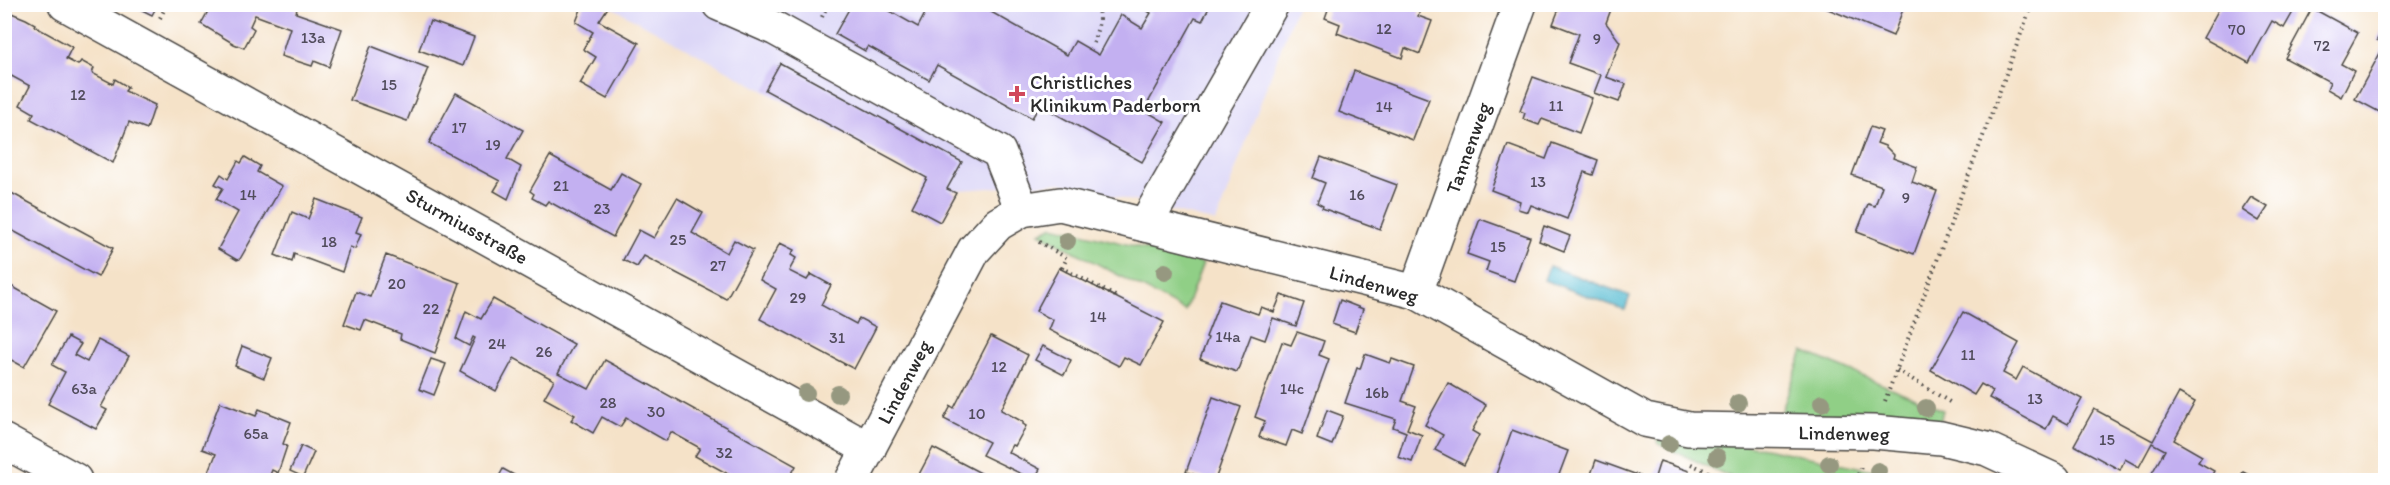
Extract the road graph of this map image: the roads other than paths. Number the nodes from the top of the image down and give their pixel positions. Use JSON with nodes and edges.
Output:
{"nodes":[{"id":1,"x":65,"y":4,"type":"edge"},
{"id":2,"x":719,"y":4,"type":"edge"},
{"id":3,"x":1272,"y":4,"type":"edge"},
{"id":4,"x":1520,"y":4,"type":"edge"},
{"id":5,"x":1022,"y":210,"type":"junction"},
{"id":6,"x":1145,"y":225,"type":"junction"},
{"id":7,"x":1416,"y":292,"type":"junction"},
{"id":8,"x":4,"y":441,"type":"edge"},
{"id":9,"x":869,"y":449,"type":"junction"},
{"id":10,"x":75,"y":480,"type":"edge"},
{"id":11,"x":852,"y":480,"type":"edge"},
{"id":12,"x":2054,"y":480,"type":"edge"}],
"edges":[{"from":1,"to":9,"type":"street","name":"Sturmiusstraße"},
{"from":2,"to":5,"type":"street"},
{"from":3,"to":6,"type":"street"},
{"from":4,"to":7,"type":"street","name":"Tannenweg"},
{"from":5,"to":6,"type":"street","name":"Lindenweg"},
{"from":5,"to":9,"type":"street","name":"Lindenweg"},
{"from":6,"to":7,"type":"street","name":"Lindenweg"},
{"from":7,"to":12,"type":"street","name":"Lindenweg"},
{"from":8,"to":10,"type":"street"},
{"from":9,"to":11,"type":"street","name":"Lindenweg"}]}
